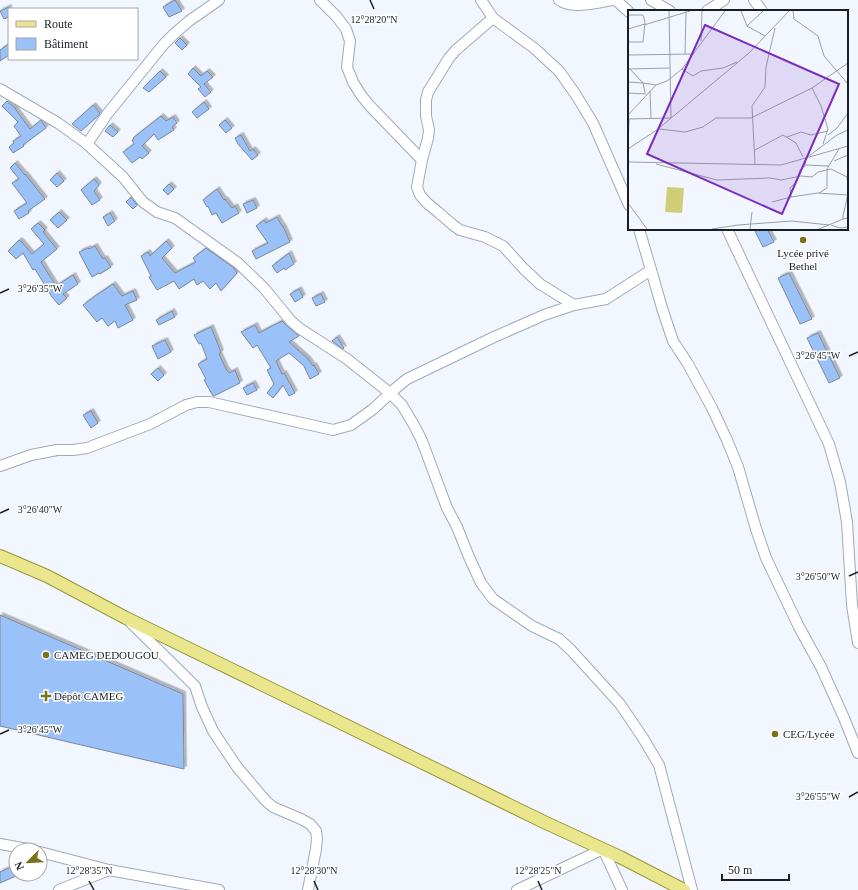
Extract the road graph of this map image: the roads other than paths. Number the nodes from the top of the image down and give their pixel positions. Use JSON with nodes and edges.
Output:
{"nodes":[{"id":1,"x":219,"y":0,"type":"edge"},
{"id":2,"x":320,"y":0,"type":"edge"},
{"id":3,"x":559,"y":0,"type":"edge"},
{"id":4,"x":615,"y":0,"type":"edge"},
{"id":5,"x":651,"y":0,"type":"edge"},
{"id":6,"x":724,"y":0,"type":"edge"},
{"id":7,"x":754,"y":0,"type":"edge"},
{"id":8,"x":484,"y":1,"type":"edge"},
{"id":9,"x":668,"y":10,"type":"edge"},
{"id":10,"x":709,"y":10,"type":"edge"},
{"id":11,"x":761,"y":10,"type":"edge"},
{"id":12,"x":628,"y":11,"type":"edge"},
{"id":13,"x":493,"y":18,"type":"junction"},
{"id":14,"x":0,"y":88,"type":"edge"},
{"id":15,"x":87,"y":144,"type":"junction"},
{"id":16,"x":422,"y":160,"type":"junction"},
{"id":17,"x":628,"y":203,"type":"edge"},
{"id":18,"x":639,"y":230,"type":"edge"},
{"id":19,"x":728,"y":230,"type":"edge"},
{"id":20,"x":652,"y":270,"type":"junction"},
{"id":21,"x":574,"y":305,"type":"junction"},
{"id":22,"x":390,"y":393,"type":"junction"},
{"id":23,"x":0,"y":466,"type":"edge"},
{"id":24,"x":0,"y":556,"type":"edge"},
{"id":25,"x":126,"y":618,"type":"junction"},
{"id":26,"x":858,"y":643,"type":"edge"},
{"id":27,"x":858,"y":753,"type":"edge"},
{"id":28,"x":603,"y":849,"type":"junction"},
{"id":29,"x":48,"y":854,"type":"edge"},
{"id":30,"x":109,"y":870,"type":"junction"},
{"id":31,"x":195,"y":888,"type":"edge"},
{"id":32,"x":59,"y":890,"type":"edge"},
{"id":33,"x":219,"y":890,"type":"edge"},
{"id":34,"x":308,"y":890,"type":"edge"},
{"id":35,"x":517,"y":890,"type":"edge"},
{"id":36,"x":622,"y":890,"type":"edge"},
{"id":37,"x":684,"y":890,"type":"edge"},
{"id":38,"x":692,"y":890,"type":"edge"}],
"edges":[{"from":1,"to":15,"type":"street"},
{"from":2,"to":16,"type":"street"},
{"from":3,"to":4,"type":"street"},
{"from":4,"to":12,"type":"street"},
{"from":5,"to":9,"type":"street"},
{"from":6,"to":10,"type":"street"},
{"from":7,"to":11,"type":"street"},
{"from":8,"to":13,"type":"street"},
{"from":13,"to":16,"type":"street"},
{"from":13,"to":17,"type":"street"},
{"from":14,"to":15,"type":"street"},
{"from":15,"to":22,"type":"street"},
{"from":16,"to":21,"type":"street"},
{"from":18,"to":20,"type":"street"},
{"from":19,"to":26,"type":"street"},
{"from":20,"to":21,"type":"street"},
{"from":20,"to":27,"type":"street"},
{"from":21,"to":22,"type":"street"},
{"from":22,"to":23,"type":"street"},
{"from":22,"to":38,"type":"street"},
{"from":24,"to":25,"type":"main road"},
{"from":25,"to":28,"type":"main road"},
{"from":25,"to":34,"type":"street"},
{"from":28,"to":35,"type":"street"},
{"from":28,"to":36,"type":"street"},
{"from":28,"to":37,"type":"main road"},
{"from":29,"to":30,"type":"street"},
{"from":30,"to":31,"type":"street"},
{"from":30,"to":32,"type":"street"},
{"from":31,"to":33,"type":"street"}]}
